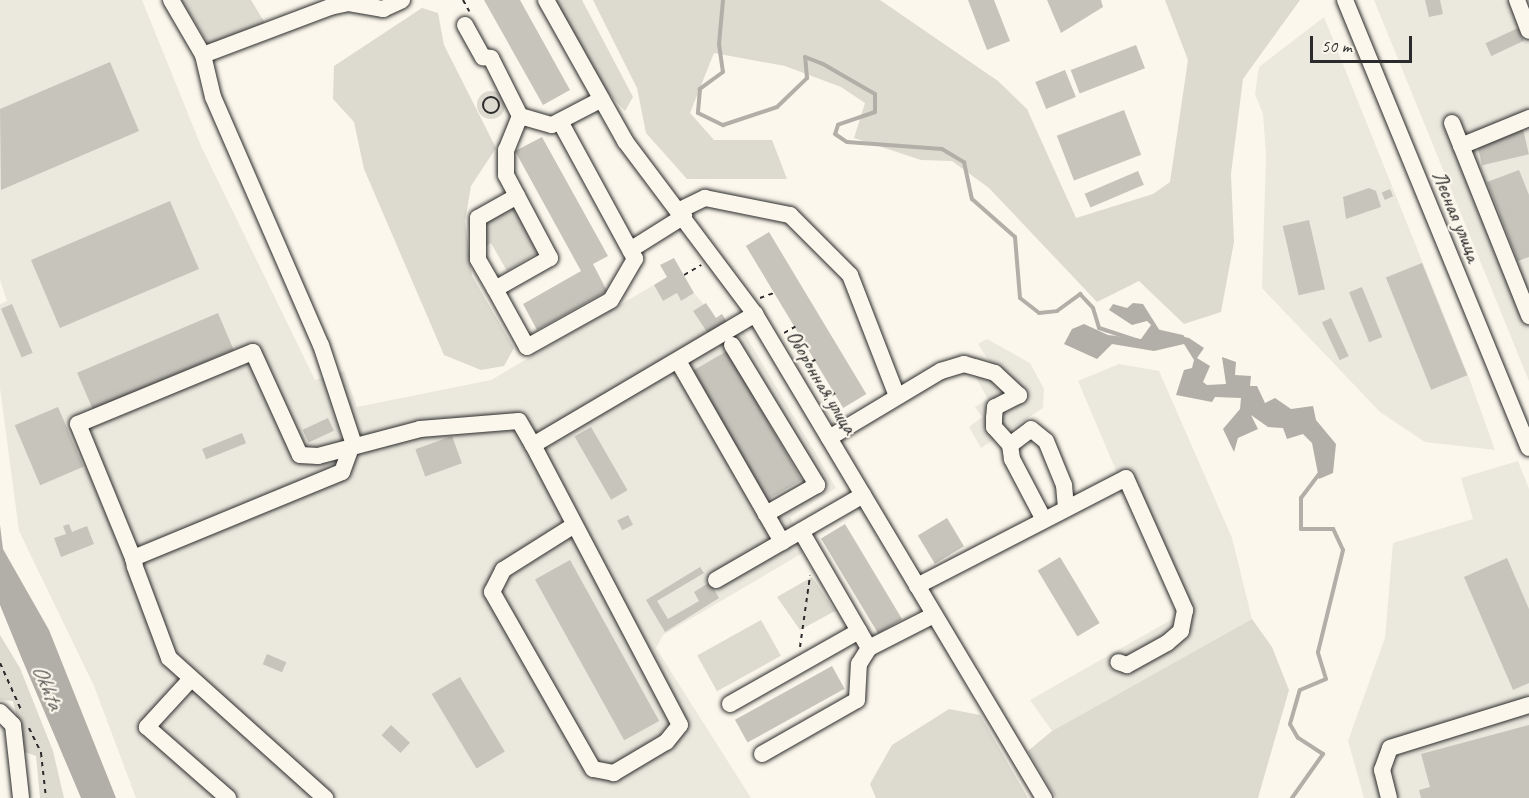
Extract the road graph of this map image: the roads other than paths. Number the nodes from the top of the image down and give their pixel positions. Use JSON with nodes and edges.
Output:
{"nodes":[{"id":1,"x":171,"y":0,"type":"edge"},
{"id":2,"x":402,"y":0,"type":"edge"},
{"id":3,"x":546,"y":0,"type":"edge"},
{"id":4,"x":1345,"y":0,"type":"edge"},
{"id":5,"x":1517,"y":0,"type":"edge"},
{"id":6,"x":469,"y":20,"type":"road end"},
{"id":7,"x":1529,"y":31,"type":"edge"},
{"id":8,"x":203,"y":55,"type":"junction"},
{"id":9,"x":600,"y":100,"type":"junction"},
{"id":10,"x":520,"y":116,"type":"junction"},
{"id":11,"x":1529,"y":118,"type":"edge"},
{"id":12,"x":561,"y":123,"type":"junction"},
{"id":13,"x":1452,"y":123,"type":"dead end"},
{"id":14,"x":1461,"y":146,"type":"junction"},
{"id":15,"x":517,"y":196,"type":"junction"},
{"id":16,"x":682,"y":213,"type":"junction"},
{"id":17,"x":630,"y":250,"type":"junction"},
{"id":18,"x":495,"y":289,"type":"junction"},
{"id":19,"x":755,"y":307,"type":"junction"},
{"id":20,"x":1529,"y":316,"type":"edge"},
{"id":21,"x":732,"y":345,"type":"dead end"},
{"id":22,"x":678,"y":361,"type":"junction"},
{"id":23,"x":897,"y":396,"type":"junction"},
{"id":24,"x":829,"y":438,"type":"junction"},
{"id":25,"x":1527,"y":439,"type":"edge"},
{"id":26,"x":353,"y":442,"type":"junction"},
{"id":27,"x":533,"y":445,"type":"junction"},
{"id":28,"x":1010,"y":445,"type":"junction"},
{"id":29,"x":863,"y":495,"type":"junction"},
{"id":30,"x":1066,"y":508,"type":"junction"},
{"id":31,"x":766,"y":514,"type":"junction"},
{"id":32,"x":1043,"y":518,"type":"junction"},
{"id":33,"x":573,"y":526,"type":"junction"},
{"id":34,"x":801,"y":531,"type":"junction"},
{"id":35,"x":782,"y":542,"type":"junction"},
{"id":36,"x":133,"y":558,"type":"junction"},
{"id":37,"x":716,"y":580,"type":"dead end"},
{"id":38,"x":917,"y":586,"type":"junction"},
{"id":39,"x":934,"y":615,"type":"junction"},
{"id":40,"x":859,"y":630,"type":"junction"},
{"id":41,"x":869,"y":648,"type":"junction"},
{"id":42,"x":1118,"y":662,"type":"dead end"},
{"id":43,"x":190,"y":680,"type":"junction"},
{"id":44,"x":730,"y":704,"type":"dead end"},
{"id":45,"x":1529,"y":705,"type":"edge"},
{"id":46,"x":0,"y":712,"type":"edge"},
{"id":47,"x":762,"y":754,"type":"dead end"},
{"id":48,"x":322,"y":797,"type":"edge"},
{"id":49,"x":21,"y":798,"type":"edge"},
{"id":50,"x":228,"y":798,"type":"edge"},
{"id":51,"x":1044,"y":798,"type":"edge"},
{"id":52,"x":1389,"y":798,"type":"edge"}],
"edges":[{"from":1,"to":8,"type":"street"},
{"from":2,"to":8,"type":"street"},
{"from":3,"to":9,"type":"street","name":"Оборонная улица"},
{"from":4,"to":25,"type":"street","name":"Лесная улица"},
{"from":5,"to":7,"type":"street"},
{"from":6,"to":10,"type":"street"},
{"from":8,"to":26,"type":"street"},
{"from":9,"to":12,"type":"street"},
{"from":9,"to":16,"type":"street","name":"Оборонная улица"},
{"from":10,"to":12,"type":"street"},
{"from":10,"to":15,"type":"street"},
{"from":11,"to":14,"type":"street"},
{"from":12,"to":17,"type":"street"},
{"from":13,"to":14,"type":"street"},
{"from":14,"to":20,"type":"street"},
{"from":15,"to":18,"type":"street"},
{"from":15,"to":18,"type":"street"},
{"from":16,"to":17,"type":"street"},
{"from":16,"to":19,"type":"street","name":"Оборонная улица"},
{"from":16,"to":23,"type":"street"},
{"from":17,"to":18,"type":"street"},
{"from":19,"to":22,"type":"street"},
{"from":19,"to":24,"type":"street","name":"Оборонная улица"},
{"from":21,"to":31,"type":"street"},
{"from":22,"to":27,"type":"street"},
{"from":22,"to":31,"type":"street"},
{"from":23,"to":24,"type":"street"},
{"from":23,"to":28,"type":"street"},
{"from":24,"to":29,"type":"street","name":"Оборонная улица"},
{"from":26,"to":27,"type":"street"},
{"from":26,"to":36,"type":"street"},
{"from":26,"to":36,"type":"street"},
{"from":27,"to":33,"type":"street"},
{"from":28,"to":30,"type":"street"},
{"from":28,"to":32,"type":"street"},
{"from":29,"to":34,"type":"street"},
{"from":29,"to":38,"type":"street","name":"Оборонная улица"},
{"from":30,"to":32,"type":"street"},
{"from":30,"to":42,"type":"street"},
{"from":31,"to":35,"type":"street"},
{"from":32,"to":38,"type":"street"},
{"from":33,"to":33,"type":"street"},
{"from":34,"to":35,"type":"street"},
{"from":34,"to":40,"type":"street"},
{"from":35,"to":37,"type":"street"},
{"from":36,"to":43,"type":"street"},
{"from":38,"to":39,"type":"street","name":"Оборонная улица"},
{"from":39,"to":41,"type":"street"},
{"from":39,"to":51,"type":"street","name":"Оборонная улица"},
{"from":40,"to":41,"type":"street"},
{"from":40,"to":44,"type":"street"},
{"from":41,"to":47,"type":"street"},
{"from":43,"to":48,"type":"street"},
{"from":43,"to":50,"type":"street"},
{"from":45,"to":52,"type":"street"},
{"from":46,"to":49,"type":"street"}]}
